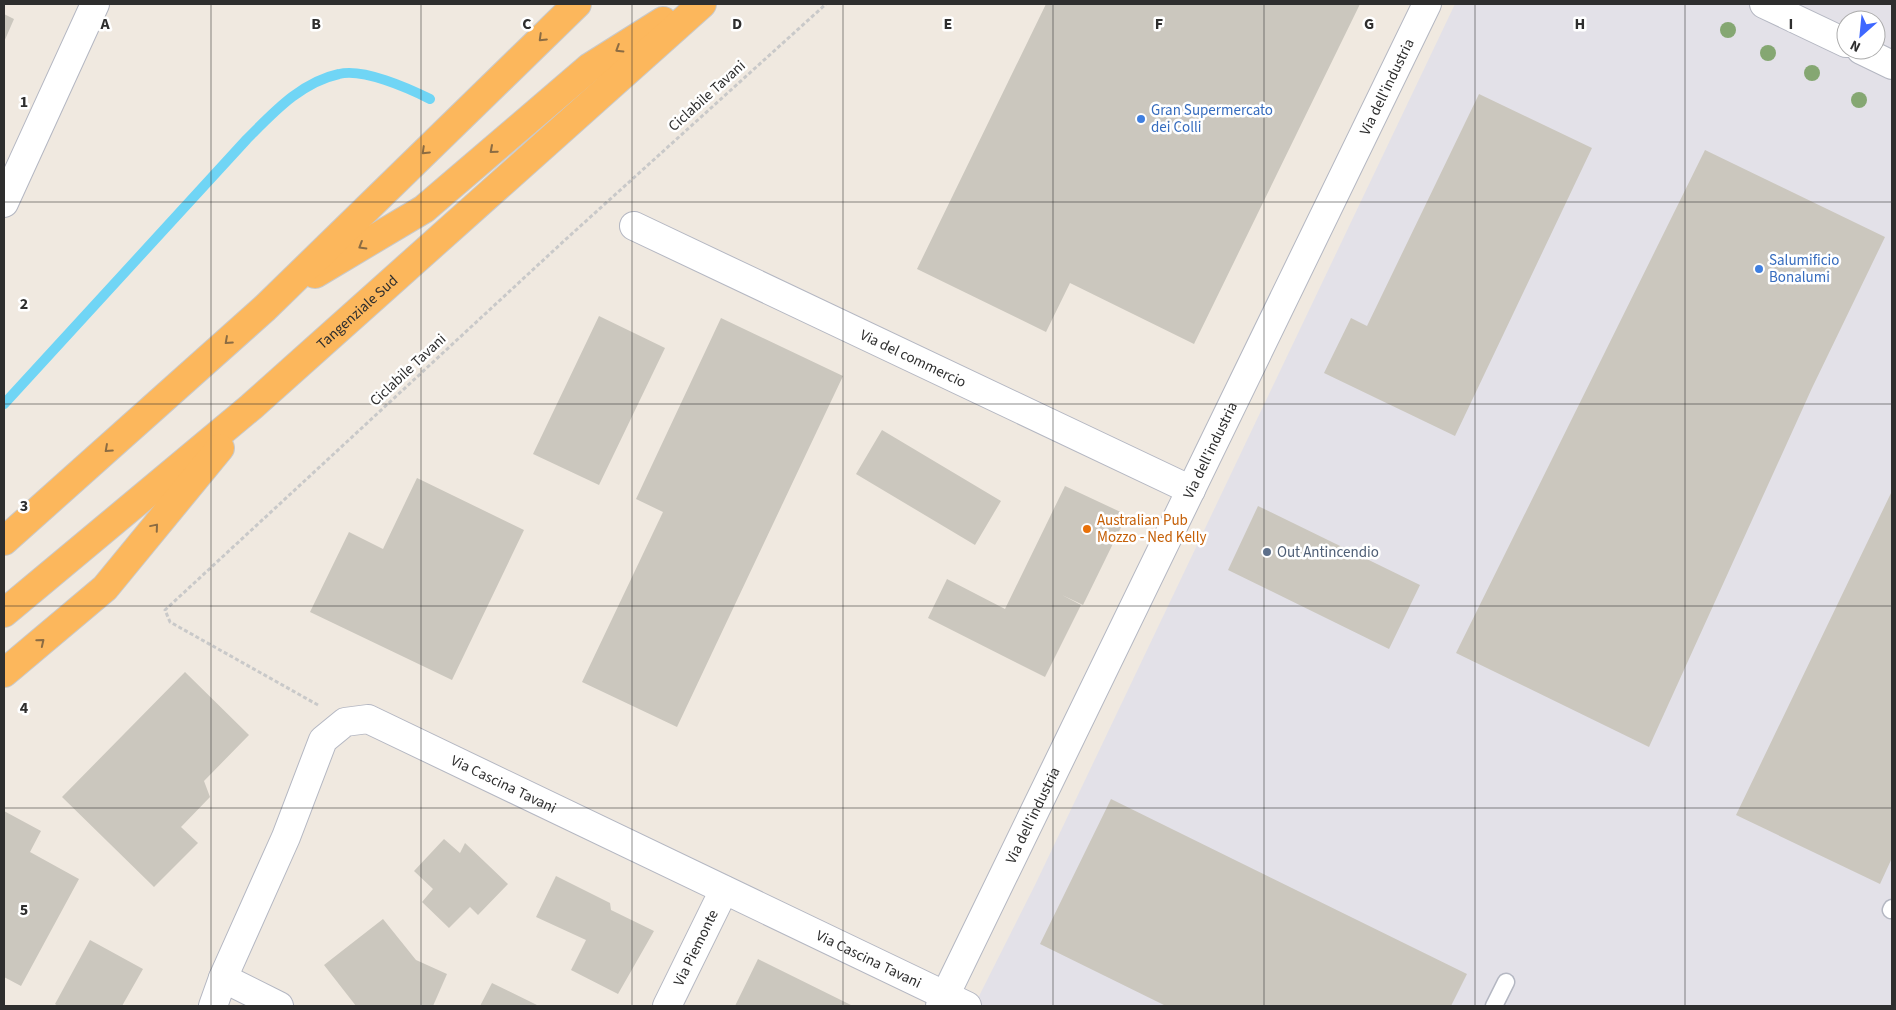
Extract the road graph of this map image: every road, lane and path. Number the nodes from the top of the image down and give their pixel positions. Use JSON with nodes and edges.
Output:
{"nodes":[{"id":1,"x":95,"y":4,"type":"edge"},
{"id":2,"x":577,"y":4,"type":"edge"},
{"id":3,"x":690,"y":4,"type":"edge"},
{"id":4,"x":702,"y":4,"type":"edge"},
{"id":5,"x":826,"y":4,"type":"edge"},
{"id":6,"x":1427,"y":4,"type":"edge"},
{"id":7,"x":1764,"y":4,"type":"edge"},
{"id":8,"x":1836,"y":38,"type":"edge"},
{"id":9,"x":4,"y":203,"type":"edge"},
{"id":10,"x":634,"y":226,"type":"dead end"},
{"id":11,"x":265,"y":308,"type":"junction"},
{"id":12,"x":251,"y":407,"type":"junction"},
{"id":13,"x":1191,"y":490,"type":"junction"},
{"id":14,"x":4,"y":541,"type":"edge"},
{"id":15,"x":4,"y":613,"type":"edge"},
{"id":16,"x":4,"y":673,"type":"edge"},
{"id":17,"x":345,"y":722,"type":"junction"},
{"id":18,"x":724,"y":890,"type":"junction"},
{"id":19,"x":223,"y":978,"type":"junction"},
{"id":20,"x":1506,"y":982,"type":"dead end"},
{"id":21,"x":951,"y":1003,"type":"edge"},
{"id":22,"x":213,"y":1006,"type":"edge"},
{"id":23,"x":279,"y":1006,"type":"edge"},
{"id":24,"x":667,"y":1006,"type":"edge"},
{"id":25,"x":1494,"y":1006,"type":"edge"}],
"edges":[{"from":1,"to":9,"type":"street"},
{"from":2,"to":11,"type":"highway","one_way":true},
{"from":3,"to":11,"type":"highway","one_way":true},
{"from":4,"to":12,"type":"highway","name":"Tangenziale Sud"},
{"from":5,"to":17,"type":"path","name":"Ciclabile Tavani"},
{"from":6,"to":13,"type":"street","name":"Via dell'industria"},
{"from":7,"to":8,"type":"street"},
{"from":10,"to":13,"type":"street","name":"Via del commercio"},
{"from":11,"to":14,"type":"highway","one_way":true},
{"from":12,"to":15,"type":"highway","name":"Tangenziale Sud"},
{"from":16,"to":12,"type":"highway","one_way":true},
{"from":13,"to":21,"type":"street","name":"Via dell'industria"},
{"from":17,"to":18,"type":"street","name":"Via Cascina Tavani"},
{"from":17,"to":19,"type":"street"},
{"from":18,"to":21,"type":"street","name":"Via Cascina Tavani"},
{"from":18,"to":24,"type":"street","name":"Via Piemonte"},
{"from":19,"to":22,"type":"street"},
{"from":19,"to":23,"type":"street"},
{"from":20,"to":25,"type":"lane"}]}
